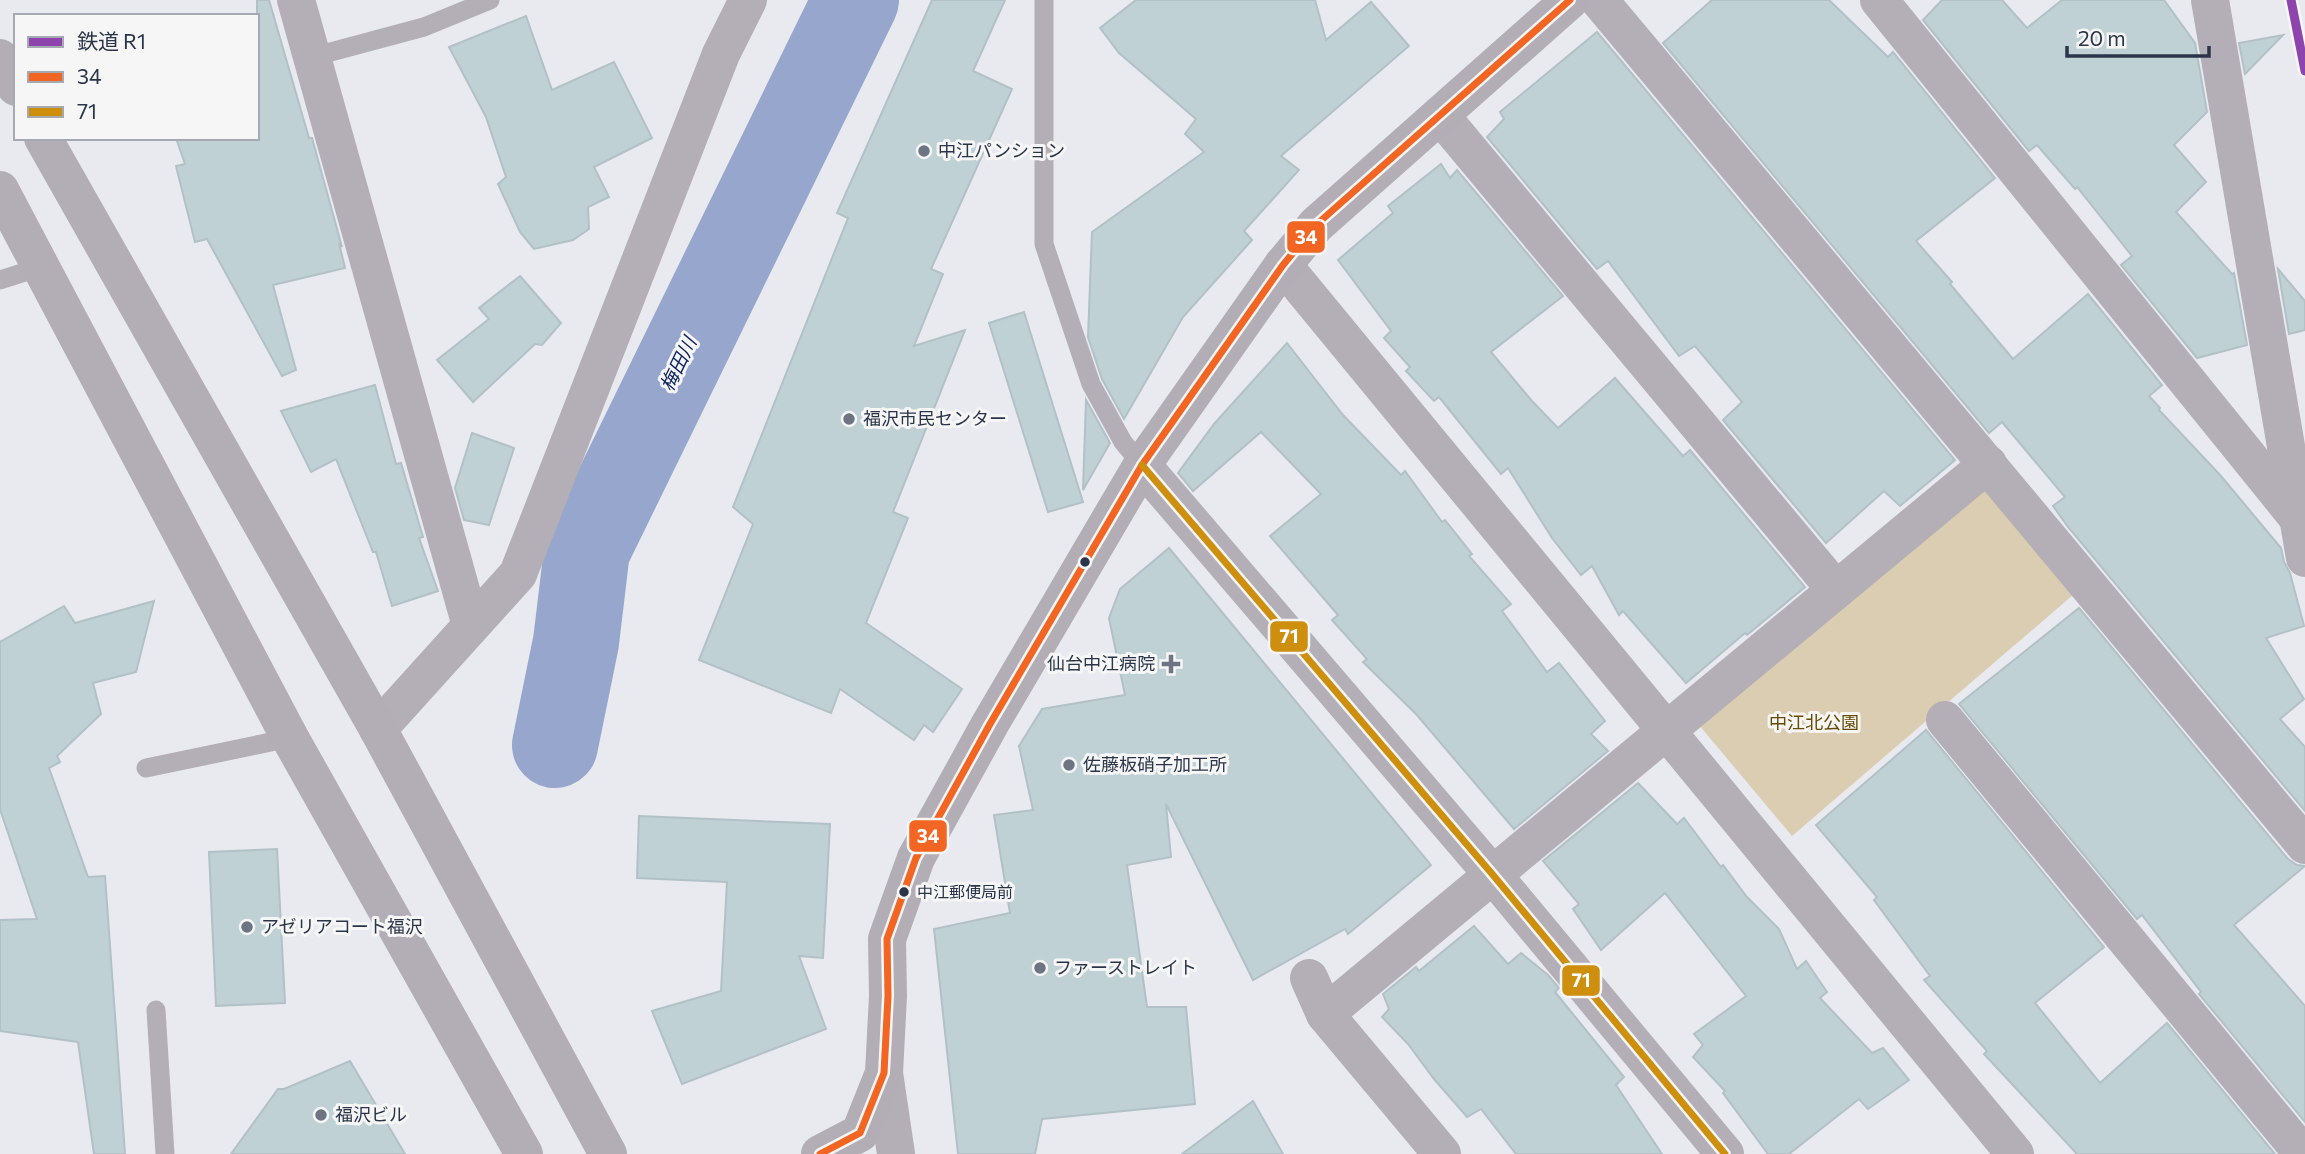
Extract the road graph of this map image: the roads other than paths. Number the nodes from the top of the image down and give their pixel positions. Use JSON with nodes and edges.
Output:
{"nodes":[{"id":1,"x":296,"y":0,"type":"edge"},
{"id":2,"x":490,"y":0,"type":"edge"},
{"id":3,"x":748,"y":0,"type":"edge"},
{"id":4,"x":1044,"y":0,"type":"edge"},
{"id":5,"x":1570,"y":0,"type":"edge"},
{"id":6,"x":1599,"y":0,"type":"edge"},
{"id":7,"x":1879,"y":0,"type":"edge"},
{"id":8,"x":2210,"y":0,"type":"edge"},
{"id":9,"x":312,"y":57,"type":"junction"},
{"id":10,"x":0,"y":58,"type":"edge"},
{"id":11,"x":14,"y":84,"type":"edge"},
{"id":12,"x":1440,"y":115,"type":"junction"},
{"id":13,"x":44,"y":140,"type":"edge"},
{"id":14,"x":0,"y":190,"type":"edge"},
{"id":15,"x":1283,"y":265,"type":"junction"},
{"id":16,"x":41,"y":267,"type":"junction"},
{"id":17,"x":0,"y":281,"type":"edge"},
{"id":18,"x":1988,"y":464,"type":"junction"},
{"id":19,"x":1142,"y":465,"type":"junction"},
{"id":20,"x":2298,"y":518,"type":"junction"},
{"id":21,"x":2305,"y":558,"type":"edge"},
{"id":22,"x":1836,"y":590,"type":"junction"},
{"id":23,"x":471,"y":626,"type":"junction"},
{"id":24,"x":1945,"y":720,"type":"dead end"},
{"id":25,"x":378,"y":729,"type":"junction"},
{"id":26,"x":1666,"y":730,"type":"junction"},
{"id":27,"x":290,"y":738,"type":"junction"},
{"id":28,"x":146,"y":768,"type":"dead end"},
{"id":29,"x":2305,"y":845,"type":"edge"},
{"id":30,"x":1493,"y":875,"type":"junction"},
{"id":31,"x":1309,"y":978,"type":"dead end"},
{"id":32,"x":156,"y":1010,"type":"dead end"},
{"id":33,"x":1325,"y":1014,"type":"junction"},
{"id":34,"x":884,"y":1073,"type":"junction"},
{"id":35,"x":164,"y":1154,"type":"edge"},
{"id":36,"x":524,"y":1154,"type":"edge"},
{"id":37,"x":608,"y":1154,"type":"edge"},
{"id":38,"x":820,"y":1154,"type":"edge"},
{"id":39,"x":896,"y":1154,"type":"edge"},
{"id":40,"x":1442,"y":1154,"type":"edge"},
{"id":41,"x":1725,"y":1154,"type":"edge"},
{"id":42,"x":2015,"y":1154,"type":"edge"},
{"id":43,"x":2303,"y":1154,"type":"edge"}],
"edges":[{"from":1,"to":9,"type":"street"},
{"from":2,"to":9,"type":"lane"},
{"from":3,"to":23,"type":"street"},
{"from":4,"to":19,"type":"lane"},
{"from":5,"to":12,"type":"street"},
{"from":6,"to":18,"type":"street"},
{"from":7,"to":20,"type":"street"},
{"from":8,"to":20,"type":"street"},
{"from":9,"to":23,"type":"street"},
{"from":10,"to":11,"type":"street"},
{"from":12,"to":15,"type":"street"},
{"from":12,"to":22,"type":"street"},
{"from":13,"to":25,"type":"street"},
{"from":14,"to":16,"type":"street"},
{"from":15,"to":19,"type":"street"},
{"from":15,"to":26,"type":"street"},
{"from":16,"to":17,"type":"lane"},
{"from":16,"to":27,"type":"street"},
{"from":18,"to":22,"type":"street"},
{"from":18,"to":29,"type":"street"},
{"from":19,"to":30,"type":"street"},
{"from":19,"to":34,"type":"street"},
{"from":20,"to":21,"type":"street"},
{"from":22,"to":26,"type":"street"},
{"from":23,"to":25,"type":"street"},
{"from":24,"to":43,"type":"street"},
{"from":25,"to":37,"type":"street"},
{"from":26,"to":30,"type":"street"},
{"from":26,"to":42,"type":"street"},
{"from":27,"to":28,"type":"lane"},
{"from":27,"to":36,"type":"street"},
{"from":30,"to":33,"type":"street"},
{"from":30,"to":41,"type":"street"},
{"from":31,"to":33,"type":"street"},
{"from":32,"to":35,"type":"lane"},
{"from":33,"to":40,"type":"street"},
{"from":34,"to":38,"type":"street"},
{"from":34,"to":39,"type":"street"}]}
